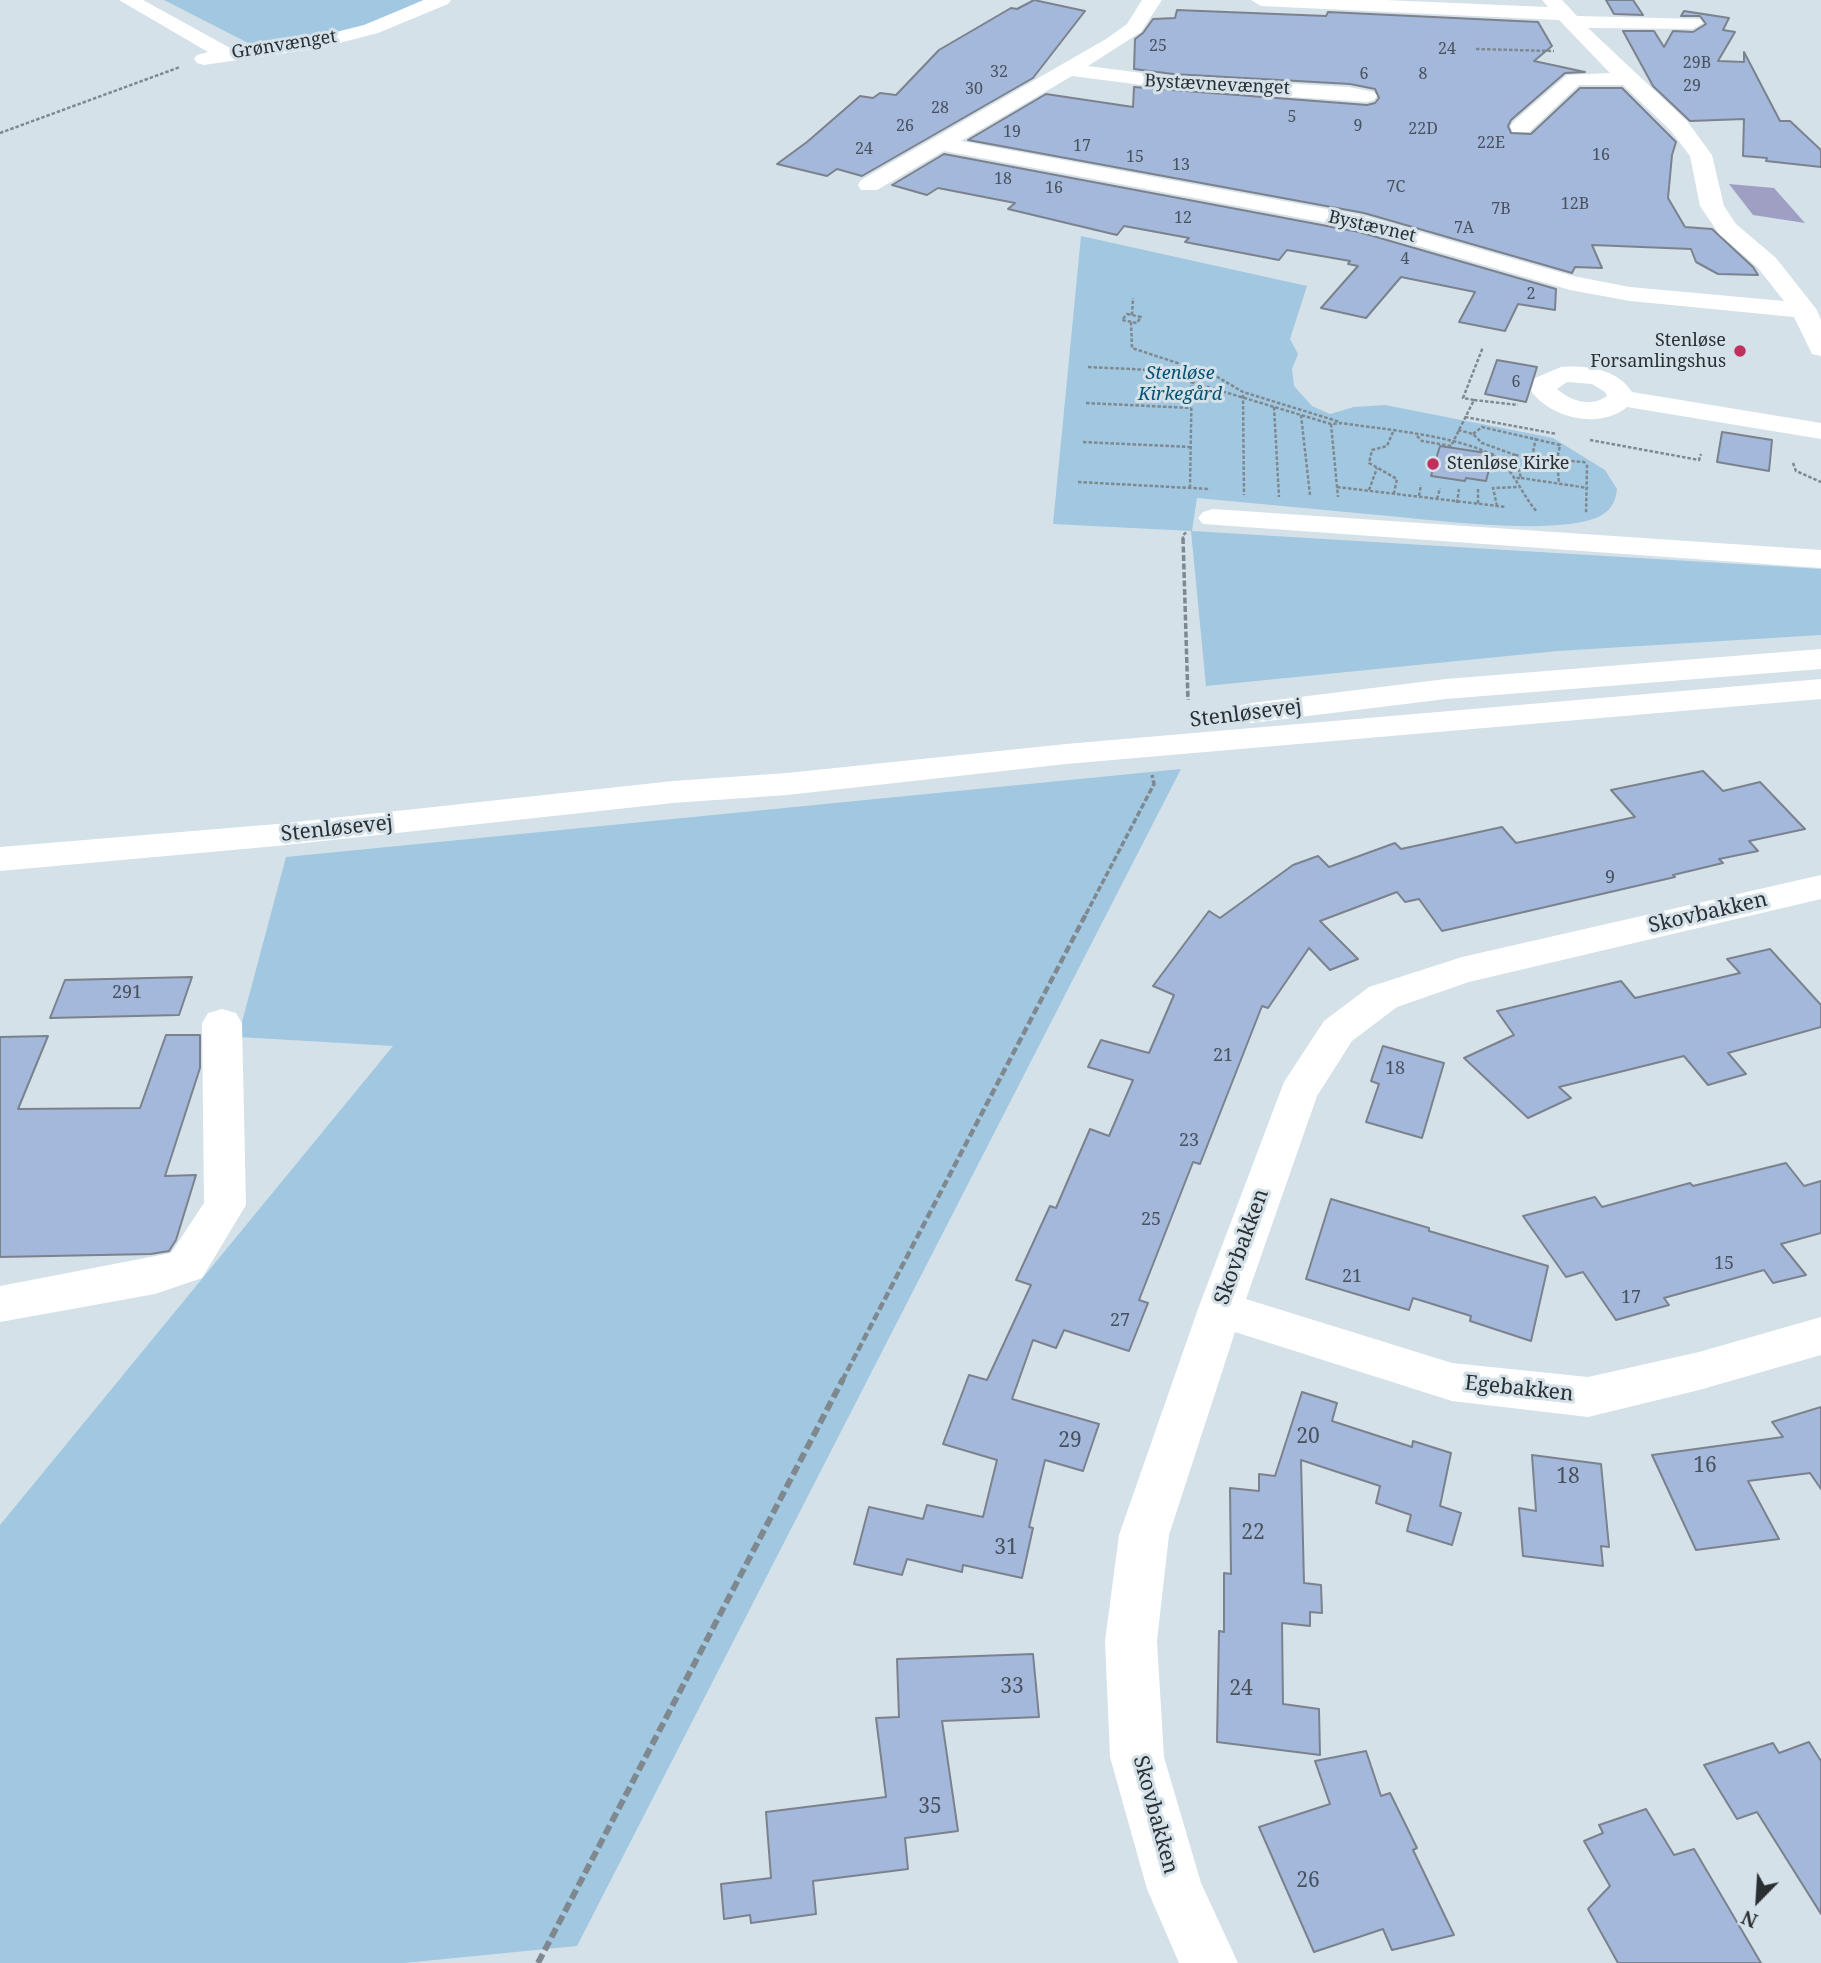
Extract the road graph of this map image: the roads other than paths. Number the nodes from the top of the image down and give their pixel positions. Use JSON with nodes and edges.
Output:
{"nodes":[{"id":1,"x":129,"y":0,"type":"edge"},
{"id":2,"x":441,"y":0,"type":"edge"},
{"id":3,"x":1152,"y":0,"type":"edge"},
{"id":4,"x":1261,"y":0,"type":"edge"},
{"id":5,"x":1563,"y":12,"type":"edge"},
{"id":6,"x":1693,"y":23,"type":"dead end"},
{"id":7,"x":226,"y":54,"type":"junction"},
{"id":8,"x":204,"y":59,"type":"road end"},
{"id":9,"x":1068,"y":69,"type":"junction"},
{"id":10,"x":1630,"y":79,"type":"junction"},
{"id":11,"x":1367,"y":96,"type":"dead end"},
{"id":12,"x":1521,"y":127,"type":"dead end"},
{"id":13,"x":939,"y":143,"type":"junction"},
{"id":14,"x":869,"y":185,"type":"dead end"},
{"id":15,"x":1630,"y":294,"type":"junction"},
{"id":16,"x":1804,"y":310,"type":"junction"},
{"id":17,"x":1787,"y":332,"type":"dead end"},
{"id":18,"x":1821,"y":348,"type":"edge"},
{"id":19,"x":1549,"y":398,"type":"road end"},
{"id":20,"x":1821,"y":431,"type":"edge"},
{"id":21,"x":1213,"y":519,"type":"road end"},
{"id":22,"x":1821,"y":559,"type":"edge"},
{"id":23,"x":1821,"y":659,"type":"edge"},
{"id":24,"x":1821,"y":689,"type":"edge"},
{"id":25,"x":673,"y":792,"type":"junction"},
{"id":26,"x":0,"y":859,"type":"edge"},
{"id":27,"x":1821,"y":887,"type":"edge"},
{"id":28,"x":222,"y":1023,"type":"dead end"},
{"id":29,"x":0,"y":1304,"type":"edge"},
{"id":30,"x":1220,"y":1309,"type":"junction"},
{"id":31,"x":1821,"y":1336,"type":"edge"},
{"id":32,"x":1209,"y":1963,"type":"edge"}],
"edges":[{"from":1,"to":7,"type":"street"},
{"from":2,"to":7,"type":"street","name":"Grønvænget"},
{"from":3,"to":9,"type":"street"},
{"from":4,"to":5,"type":"street"},
{"from":5,"to":6,"type":"street"},
{"from":5,"to":10,"type":"street"},
{"from":7,"to":8,"type":"street","name":"Grønvænget"},
{"from":9,"to":11,"type":"street","name":"Bystævnevænget"},
{"from":9,"to":13,"type":"street"},
{"from":10,"to":12,"type":"street"},
{"from":10,"to":16,"type":"street"},
{"from":13,"to":14,"type":"street"},
{"from":13,"to":15,"type":"street","name":"Bystævnet"},
{"from":15,"to":16,"type":"street","name":"Bystævnet"},
{"from":15,"to":17,"type":"street"},
{"from":16,"to":18,"type":"street"},
{"from":19,"to":20,"type":"street"},
{"from":21,"to":22,"type":"street"},
{"from":23,"to":25,"type":"street","name":"Stenløsevej"},
{"from":24,"to":25,"type":"street","name":"Stenløsevej"},
{"from":25,"to":26,"type":"street","name":"Stenløsevej"},
{"from":27,"to":30,"type":"street","name":"Skovbakken"},
{"from":28,"to":29,"type":"street"},
{"from":30,"to":31,"type":"street","name":"Egebakken"},
{"from":30,"to":32,"type":"street","name":"Skovbakken"}]}
